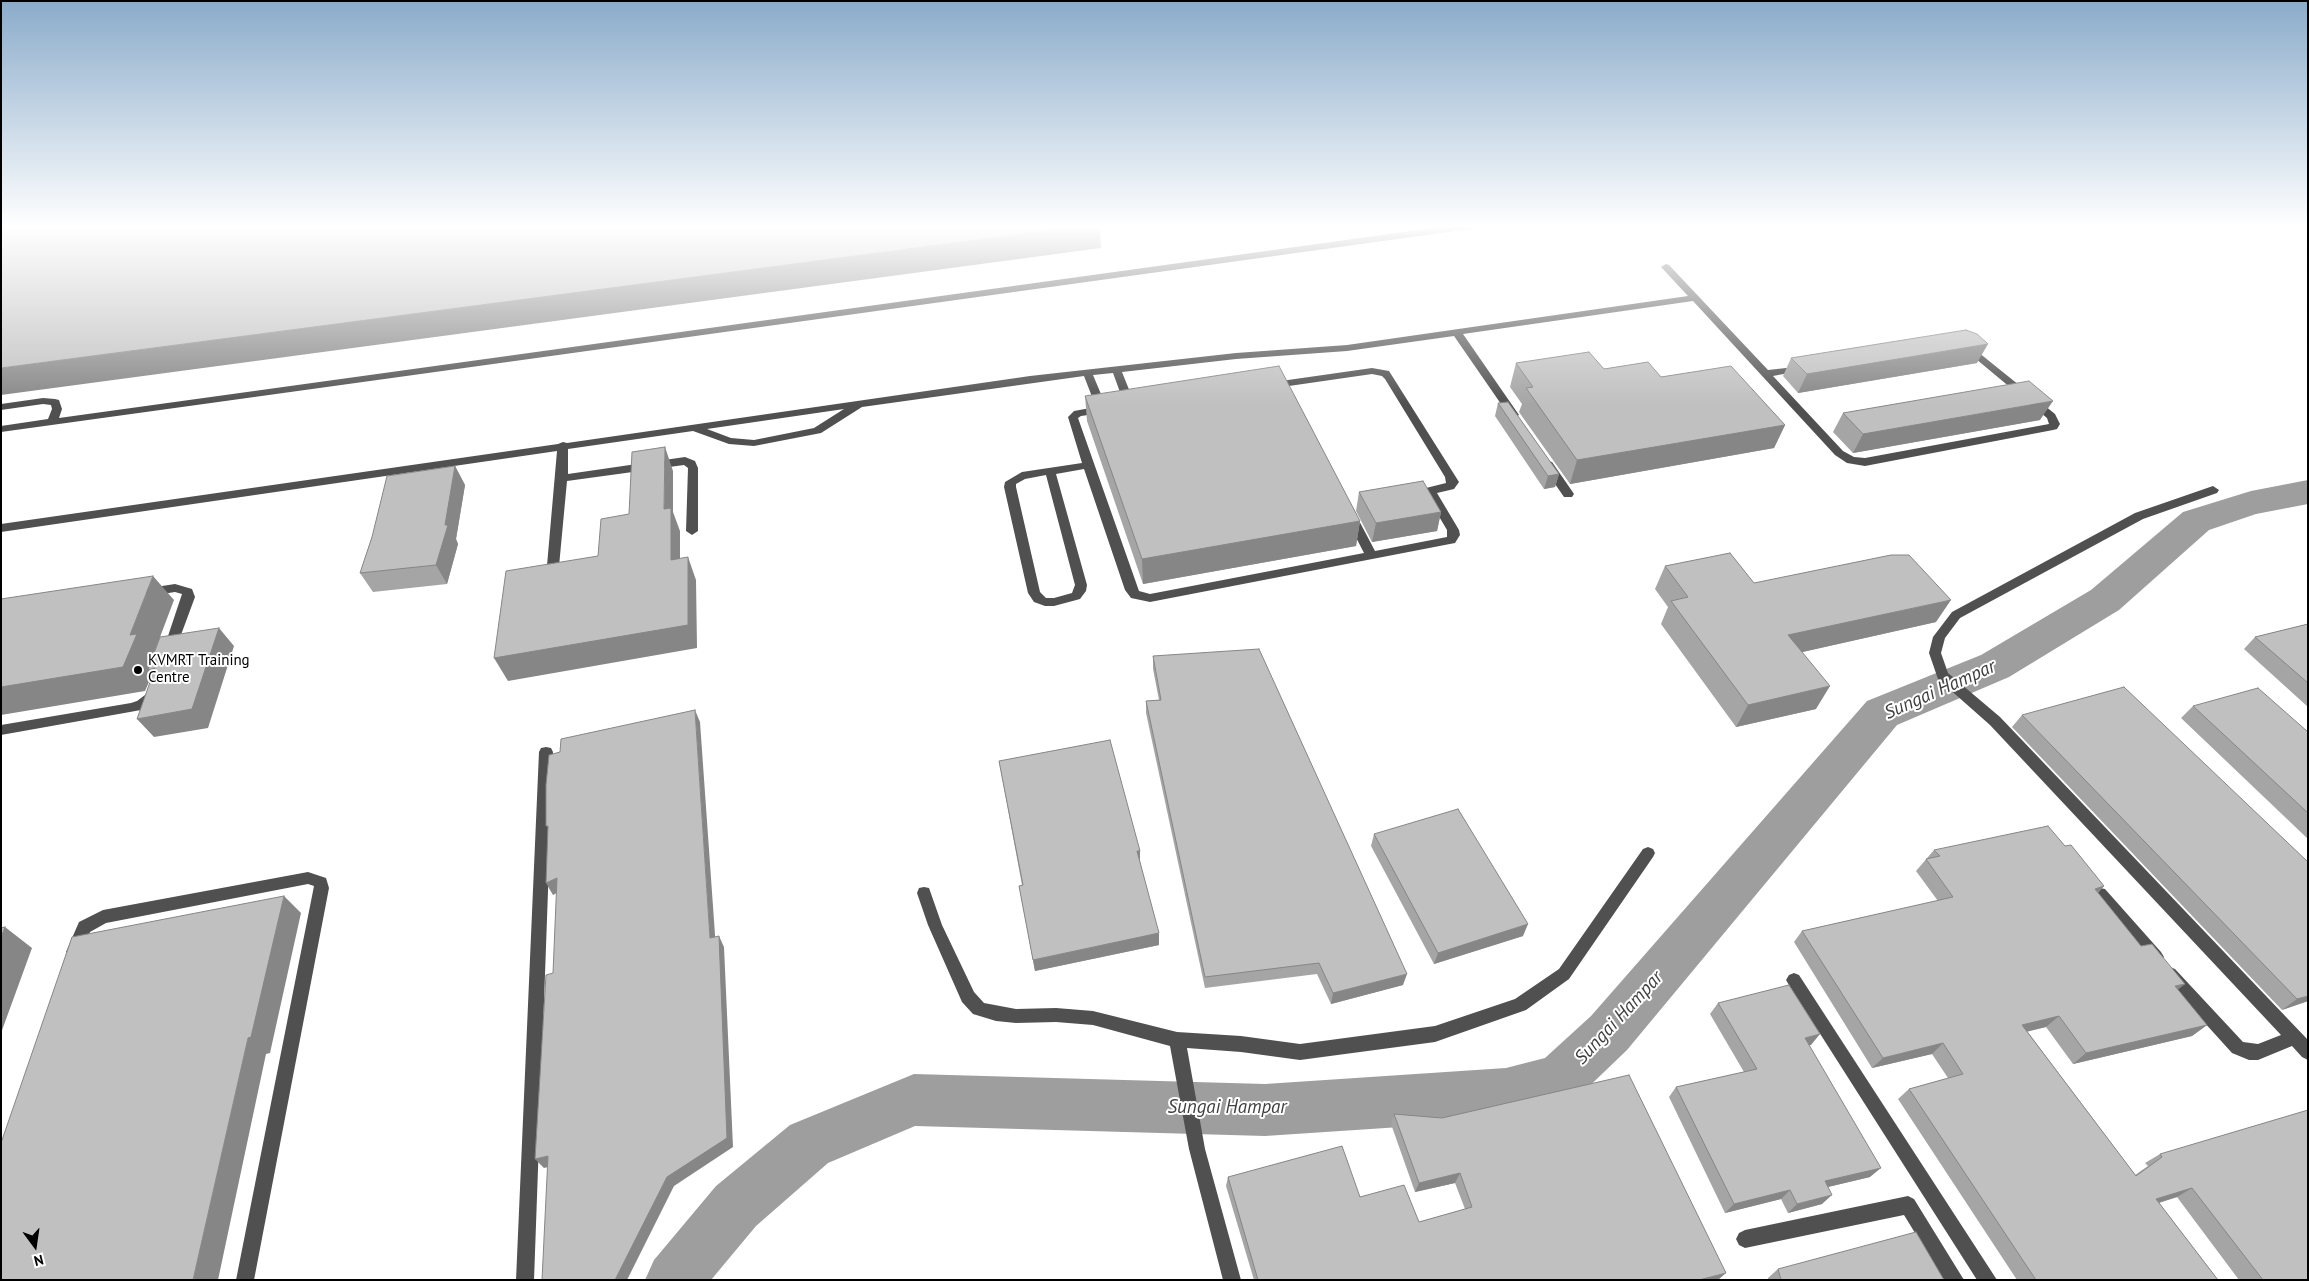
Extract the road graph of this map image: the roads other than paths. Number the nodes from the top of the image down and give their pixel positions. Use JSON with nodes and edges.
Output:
{"nodes":[{"id":1,"x":1050,"y":285,"type":"edge"},
{"id":2,"x":1683,"y":285,"type":"edge"},
{"id":3,"x":1695,"y":298,"type":"junction"},
{"id":4,"x":1457,"y":333,"type":"junction"},
{"id":5,"x":1957,"y":344,"type":"edge"},
{"id":6,"x":1814,"y":366,"type":"edge"},
{"id":7,"x":1116,"y":368,"type":"junction"},
{"id":8,"x":1087,"y":372,"type":"junction"},
{"id":9,"x":1765,"y":374,"type":"junction"},
{"id":10,"x":1281,"y":384,"type":"junction"},
{"id":11,"x":1289,"y":398,"type":"edge"},
{"id":12,"x":860,"y":404,"type":"junction"},
{"id":13,"x":1130,"y":404,"type":"junction"},
{"id":14,"x":1,"y":407,"type":"edge"},
{"id":15,"x":1102,"y":408,"type":"junction"},
{"id":16,"x":52,"y":422,"type":"junction"},
{"id":17,"x":1521,"y":426,"type":"edge"},
{"id":18,"x":1,"y":428,"type":"edge"},
{"id":19,"x":694,"y":428,"type":"junction"},
{"id":20,"x":563,"y":444,"type":"junction"},
{"id":21,"x":1542,"y":456,"type":"edge"},
{"id":22,"x":1089,"y":465,"type":"junction"},
{"id":23,"x":1050,"y":471,"type":"junction"},
{"id":24,"x":562,"y":478,"type":"junction"},
{"id":25,"x":2213,"y":490,"type":"dead end"},
{"id":26,"x":1568,"y":494,"type":"dead end"},
{"id":27,"x":1347,"y":508,"type":"edge"},
{"id":28,"x":1,"y":528,"type":"edge"},
{"id":29,"x":692,"y":531,"type":"dead end"},
{"id":30,"x":1372,"y":556,"type":"junction"},
{"id":31,"x":552,"y":577,"type":"edge"},
{"id":32,"x":136,"y":594,"type":"edge"},
{"id":33,"x":164,"y":666,"type":"edge"},
{"id":34,"x":158,"y":683,"type":"edge"},
{"id":35,"x":1,"y":730,"type":"edge"},
{"id":36,"x":546,"y":752,"type":"dead end"},
{"id":37,"x":1648,"y":853,"type":"dead end"},
{"id":38,"x":924,"y":893,"type":"dead end"},
{"id":39,"x":2100,"y":894,"type":"edge"},
{"id":40,"x":71,"y":962,"type":"edge"},
{"id":41,"x":1794,"y":980,"type":"dead end"},
{"id":42,"x":2294,"y":1038,"type":"junction"},
{"id":43,"x":1177,"y":1040,"type":"junction"},
{"id":44,"x":2308,"y":1052,"type":"edge"},
{"id":45,"x":1745,"y":1239,"type":"dead end"},
{"id":46,"x":245,"y":1280,"type":"edge"},
{"id":47,"x":525,"y":1280,"type":"edge"},
{"id":48,"x":1232,"y":1280,"type":"edge"},
{"id":49,"x":1955,"y":1280,"type":"edge"},
{"id":50,"x":1988,"y":1280,"type":"edge"}],
"edges":[{"from":1,"to":16,"type":"street"},
{"from":2,"to":3,"type":"street"},
{"from":3,"to":4,"type":"street"},
{"from":3,"to":9,"type":"street"},
{"from":4,"to":7,"type":"street"},
{"from":4,"to":17,"type":"street"},
{"from":5,"to":9,"type":"street"},
{"from":6,"to":9,"type":"street"},
{"from":7,"to":8,"type":"street"},
{"from":7,"to":13,"type":"street"},
{"from":8,"to":12,"type":"street"},
{"from":8,"to":15,"type":"street"},
{"from":10,"to":11,"type":"street"},
{"from":10,"to":13,"type":"street"},
{"from":10,"to":30,"type":"street"},
{"from":12,"to":19,"type":"street"},
{"from":12,"to":19,"type":"street"},
{"from":13,"to":15,"type":"street"},
{"from":14,"to":16,"type":"street"},
{"from":15,"to":22,"type":"street"},
{"from":16,"to":18,"type":"street"},
{"from":19,"to":20,"type":"street"},
{"from":20,"to":24,"type":"street"},
{"from":20,"to":28,"type":"street"},
{"from":21,"to":26,"type":"street"},
{"from":22,"to":23,"type":"street"},
{"from":22,"to":30,"type":"street"},
{"from":23,"to":23,"type":"street"},
{"from":24,"to":29,"type":"street"},
{"from":24,"to":31,"type":"street"},
{"from":25,"to":42,"type":"street"},
{"from":27,"to":30,"type":"street"},
{"from":32,"to":33,"type":"street"},
{"from":34,"to":35,"type":"street"},
{"from":36,"to":47,"type":"street"},
{"from":37,"to":43,"type":"street"},
{"from":38,"to":43,"type":"street"},
{"from":39,"to":42,"type":"street"},
{"from":40,"to":46,"type":"street"},
{"from":41,"to":50,"type":"street"},
{"from":42,"to":44,"type":"street"},
{"from":43,"to":48,"type":"street"},
{"from":45,"to":49,"type":"street"}]}
